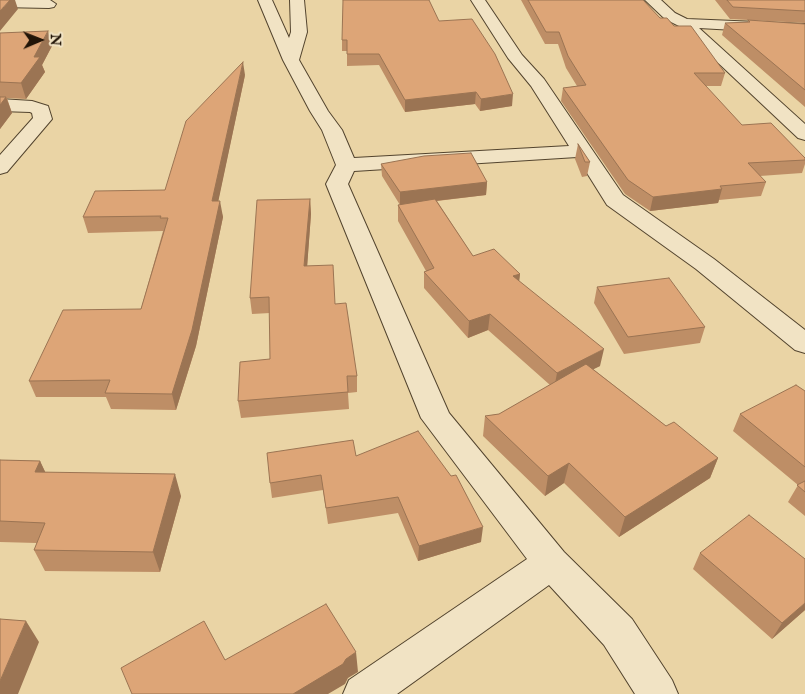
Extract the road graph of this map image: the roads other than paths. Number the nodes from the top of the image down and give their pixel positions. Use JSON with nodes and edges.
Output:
{"nodes":[{"id":1,"x":265,"y":0,"type":"edge"},
{"id":2,"x":297,"y":0,"type":"edge"},
{"id":3,"x":478,"y":0,"type":"edge"},
{"id":4,"x":652,"y":0,"type":"edge"},
{"id":5,"x":0,"y":3,"type":"edge"},
{"id":6,"x":49,"y":4,"type":"dead end"},
{"id":7,"x":684,"y":23,"type":"junction"},
{"id":8,"x":805,"y":28,"type":"edge"},
{"id":9,"x":291,"y":60,"type":"junction"},
{"id":10,"x":0,"y":105,"type":"edge"},
{"id":11,"x":805,"y":134,"type":"edge"},
{"id":12,"x":582,"y":151,"type":"junction"},
{"id":13,"x":346,"y":165,"type":"junction"},
{"id":14,"x":0,"y":168,"type":"edge"},
{"id":15,"x":805,"y":344,"type":"edge"},
{"id":16,"x":551,"y":563,"type":"junction"},
{"id":17,"x":363,"y":694,"type":"edge"},
{"id":18,"x":658,"y":694,"type":"edge"}],
"edges":[{"from":1,"to":9,"type":"street"},
{"from":2,"to":9,"type":"street"},
{"from":3,"to":12,"type":"street"},
{"from":4,"to":7,"type":"street"},
{"from":5,"to":6,"type":"street"},
{"from":7,"to":8,"type":"street"},
{"from":7,"to":11,"type":"street"},
{"from":9,"to":13,"type":"street"},
{"from":10,"to":14,"type":"street"},
{"from":12,"to":13,"type":"street"},
{"from":12,"to":15,"type":"street"},
{"from":13,"to":16,"type":"street"},
{"from":16,"to":17,"type":"street"},
{"from":16,"to":18,"type":"street"}]}
